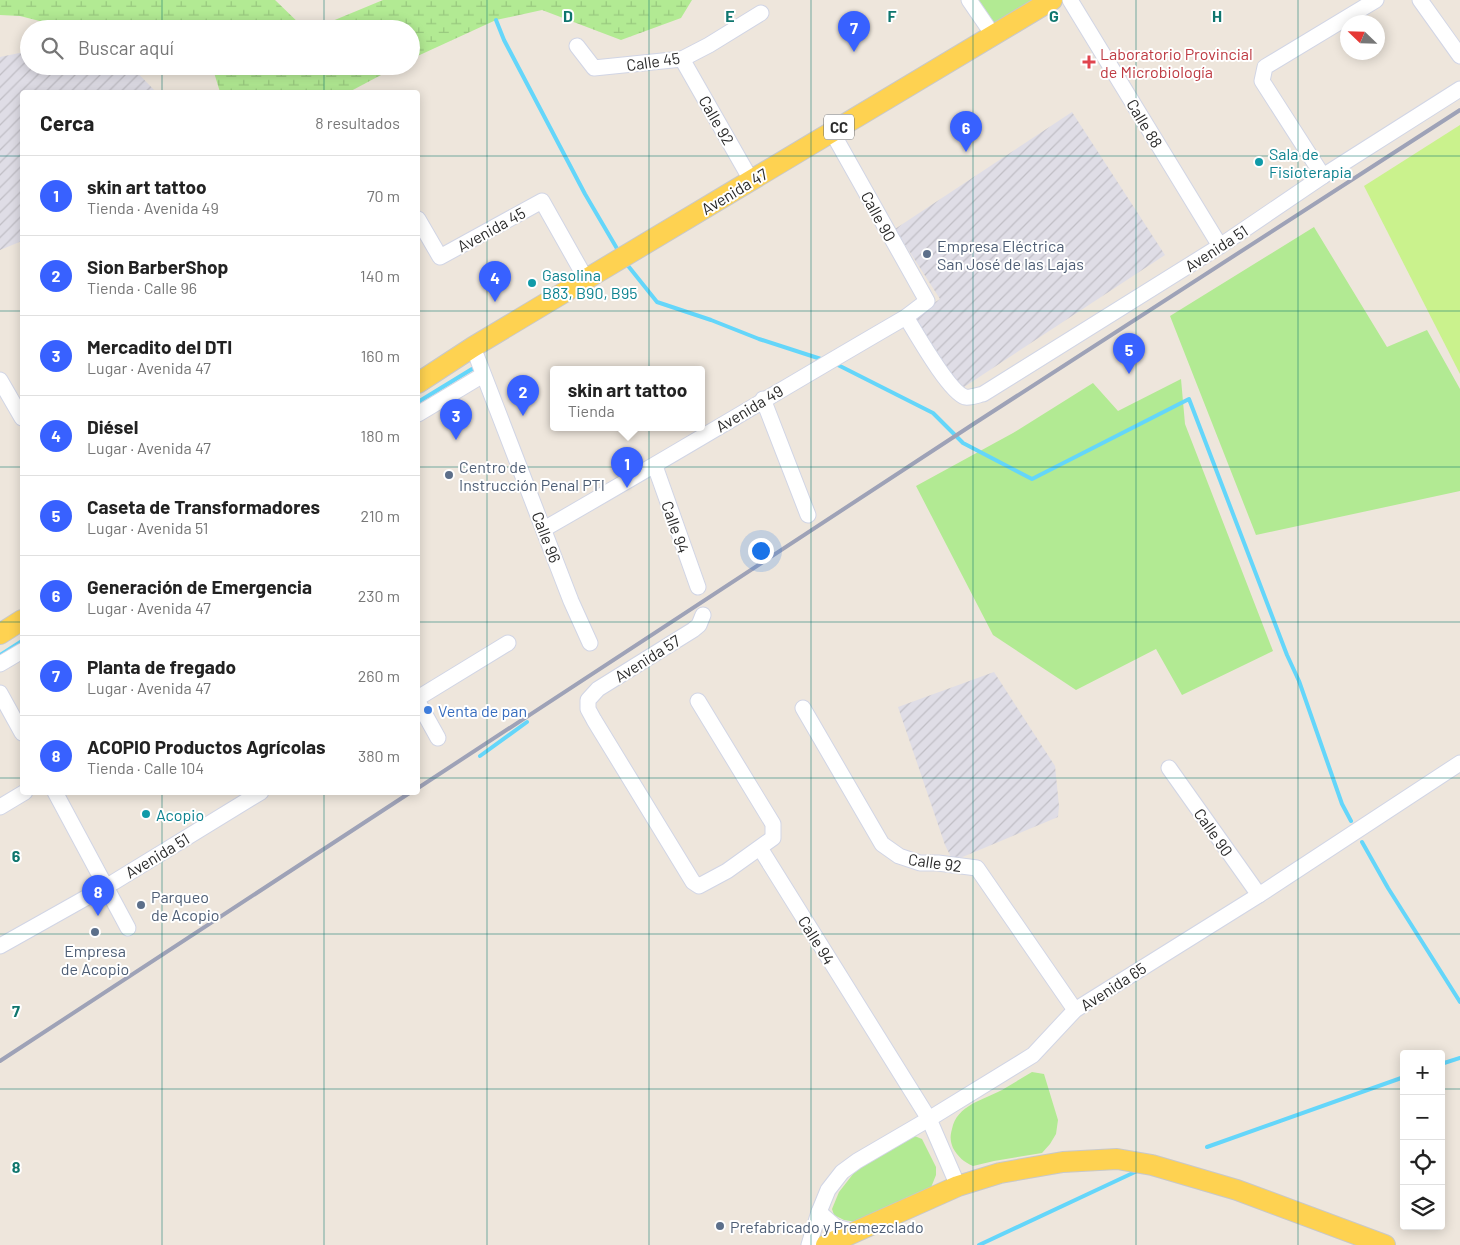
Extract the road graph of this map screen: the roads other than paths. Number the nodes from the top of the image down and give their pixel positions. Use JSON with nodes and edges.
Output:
{"nodes":[{"id":1,"x":969,"y":0,"type":"edge"},
{"id":2,"x":1052,"y":0,"type":"edge"},
{"id":3,"x":1070,"y":0,"type":"edge"},
{"id":4,"x":1376,"y":0,"type":"edge"},
{"id":5,"x":1420,"y":0,"type":"edge"},
{"id":6,"x":761,"y":13,"type":"dead end"},
{"id":7,"x":993,"y":35,"type":"junction"},
{"id":8,"x":577,"y":46,"type":"dead end"},
{"id":9,"x":1460,"y":56,"type":"edge"},
{"id":10,"x":682,"y":59,"type":"junction"},
{"id":11,"x":1460,"y":89,"type":"edge"},
{"id":12,"x":832,"y":132,"type":"junction"},
{"id":13,"x":1323,"y":176,"type":"junction"},
{"id":14,"x":752,"y":180,"type":"junction"},
{"id":15,"x":420,"y":222,"type":"edge"},
{"id":16,"x":1220,"y":246,"type":"junction"},
{"id":17,"x":586,"y":279,"type":"junction"},
{"id":18,"x":926,"y":301,"type":"joint"},
{"id":19,"x":906,"y":317,"type":"junction"},
{"id":20,"x":473,"y":347,"type":"junction"},
{"id":21,"x":483,"y":375,"type":"junction"},
{"id":22,"x":0,"y":380,"type":"edge"},
{"id":23,"x":420,"y":382,"type":"edge"},
{"id":24,"x":763,"y":399,"type":"junction"},
{"id":25,"x":420,"y":413,"type":"edge"},
{"id":26,"x":20,"y":415,"type":"edge"},
{"id":27,"x":654,"y":466,"type":"junction"},
{"id":28,"x":808,"y":515,"type":"dead end"},
{"id":29,"x":544,"y":529,"type":"junction"},
{"id":30,"x":698,"y":588,"type":"dead end"},
{"id":31,"x":703,"y":614,"type":"dead end"},
{"id":32,"x":20,"y":621,"type":"edge"},
{"id":33,"x":0,"y":634,"type":"edge"},
{"id":34,"x":508,"y":642,"type":"dead end"},
{"id":35,"x":590,"y":643,"type":"dead end"},
{"id":36,"x":20,"y":652,"type":"edge"},
{"id":37,"x":0,"y":664,"type":"edge"},
{"id":38,"x":0,"y":692,"type":"edge"},
{"id":39,"x":420,"y":699,"type":"edge"},
{"id":40,"x":698,"y":701,"type":"dead end"},
{"id":41,"x":420,"y":704,"type":"edge"},
{"id":42,"x":802,"y":708,"type":"dead end"},
{"id":43,"x":20,"y":729,"type":"edge"},
{"id":44,"x":438,"y":738,"type":"dead end"},
{"id":45,"x":1460,"y":763,"type":"edge"},
{"id":46,"x":1169,"y":768,"type":"dead end"},
{"id":47,"x":20,"y":795,"type":"edge"},
{"id":48,"x":57,"y":795,"type":"edge"},
{"id":49,"x":256,"y":795,"type":"edge"},
{"id":50,"x":0,"y":807,"type":"edge"},
{"id":51,"x":760,"y":848,"type":"junction"},
{"id":52,"x":106,"y":886,"type":"junction"},
{"id":53,"x":1259,"y":895,"type":"junction"},
{"id":54,"x":128,"y":928,"type":"dead end"},
{"id":55,"x":0,"y":946,"type":"edge"},
{"id":56,"x":1075,"y":1010,"type":"junction"},
{"id":57,"x":929,"y":1119,"type":"junction"},
{"id":58,"x":958,"y":1186,"type":"junction"},
{"id":59,"x":819,"y":1212,"type":"junction"},
{"id":60,"x":854,"y":1232,"type":"junction"},
{"id":61,"x":810,"y":1245,"type":"edge"},
{"id":62,"x":826,"y":1245,"type":"edge"},
{"id":63,"x":1386,"y":1245,"type":"edge"}],
"edges":[{"from":1,"to":7,"type":"street"},
{"from":2,"to":7,"type":"main road","name":"Avenida 47","number":"CC"},
{"from":3,"to":16,"type":"street","name":"Calle 88"},
{"from":4,"to":13,"type":"street"},
{"from":5,"to":9,"type":"street"},
{"from":6,"to":10,"type":"street","name":"Calle 45"},
{"from":7,"to":12,"type":"main road","name":"Avenida 47","number":"CC"},
{"from":8,"to":10,"type":"street","name":"Calle 45"},
{"from":10,"to":14,"type":"street","name":"Calle 92"},
{"from":11,"to":13,"type":"street","name":"Avenida 51"},
{"from":12,"to":14,"type":"main road","name":"Avenida 47","number":"CC"},
{"from":12,"to":18,"type":"street","name":"Calle 90"},
{"from":13,"to":16,"type":"street","name":"Avenida 51"},
{"from":14,"to":17,"type":"main road","name":"Avenida 47","number":"CC"},
{"from":15,"to":17,"type":"street","name":"Avenida 45"},
{"from":16,"to":19,"type":"street","name":"Avenida 51"},
{"from":17,"to":20,"type":"main road","name":"Avenida 47","number":"CC"},
{"from":18,"to":19,"type":"street","name":"Avenida 49"},
{"from":19,"to":24,"type":"street","name":"Avenida 49"},
{"from":20,"to":21,"type":"street","name":"Calle 96"},
{"from":20,"to":23,"type":"main road","name":"Avenida 47","number":"CC"},
{"from":21,"to":25,"type":"street"},
{"from":21,"to":29,"type":"street","name":"Calle 96"},
{"from":22,"to":26,"type":"street"},
{"from":24,"to":27,"type":"street","name":"Avenida 49"},
{"from":24,"to":28,"type":"street"},
{"from":27,"to":29,"type":"street","name":"Avenida 49"},
{"from":27,"to":30,"type":"street","name":"Calle 94"},
{"from":29,"to":35,"type":"street","name":"Calle 96"},
{"from":31,"to":51,"type":"street","name":"Avenida 57"},
{"from":32,"to":33,"type":"main road"},
{"from":34,"to":39,"type":"street"},
{"from":36,"to":37,"type":"street"},
{"from":38,"to":43,"type":"street"},
{"from":40,"to":51,"type":"street"},
{"from":41,"to":44,"type":"street"},
{"from":42,"to":56,"type":"street","name":"Calle 92"},
{"from":45,"to":53,"type":"street","name":"Avenida 65"},
{"from":46,"to":53,"type":"street","name":"Calle 90"},
{"from":47,"to":50,"type":"street"},
{"from":48,"to":52,"type":"street"},
{"from":49,"to":52,"type":"street","name":"Avenida 51"},
{"from":51,"to":57,"type":"street","name":"Calle 94"},
{"from":52,"to":54,"type":"street"},
{"from":52,"to":55,"type":"street","name":"Avenida 51"},
{"from":53,"to":56,"type":"street","name":"Avenida 65"},
{"from":56,"to":57,"type":"street","name":"Avenida 65"},
{"from":57,"to":58,"type":"street","name":"Calle 94"},
{"from":57,"to":59,"type":"street","name":"Avenida 65"},
{"from":58,"to":60,"type":"main road"},
{"from":58,"to":63,"type":"main road"},
{"from":59,"to":60,"type":"street"},
{"from":59,"to":61,"type":"street","name":"Avenida 65"},
{"from":60,"to":62,"type":"main road"}]}
